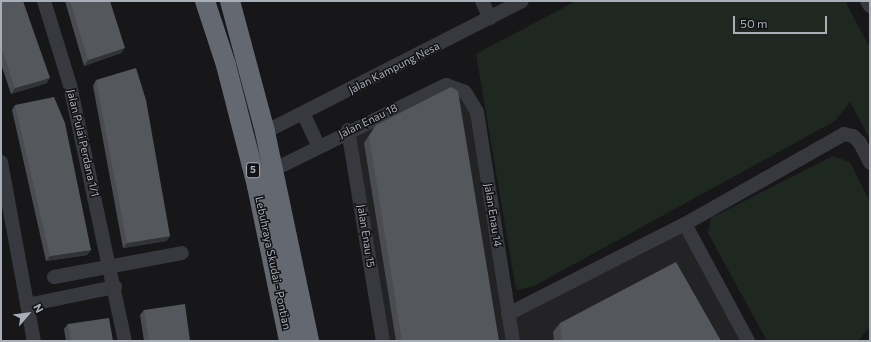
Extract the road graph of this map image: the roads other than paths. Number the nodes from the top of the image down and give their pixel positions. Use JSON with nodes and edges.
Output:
{"nodes":[{"id":1,"x":44,"y":1,"type":"edge"},
{"id":2,"x":205,"y":1,"type":"edge"},
{"id":3,"x":230,"y":1,"type":"edge"},
{"id":4,"x":482,"y":1,"type":"edge"},
{"id":5,"x":522,"y":1,"type":"edge"},
{"id":6,"x":867,"y":1,"type":"edge"},
{"id":7,"x":870,"y":6,"type":"edge"},
{"id":8,"x":490,"y":18,"type":"junction"},
{"id":9,"x":465,"y":92,"type":"joint"},
{"id":10,"x":304,"y":115,"type":"junction"},
{"id":11,"x":348,"y":130,"type":"junction"},
{"id":12,"x":265,"y":132,"type":"junction"},
{"id":13,"x":318,"y":146,"type":"junction"},
{"id":14,"x":1,"y":162,"type":"edge"},
{"id":15,"x":870,"y":164,"type":"edge"},
{"id":16,"x":273,"y":170,"type":"junction"},
{"id":17,"x":685,"y":224,"type":"junction"},
{"id":18,"x":182,"y":253,"type":"dead end"},
{"id":19,"x":110,"y":264,"type":"junction"},
{"id":20,"x":54,"y":277,"type":"dead end"},
{"id":21,"x":115,"y":287,"type":"junction"},
{"id":22,"x":27,"y":305,"type":"junction"},
{"id":23,"x":508,"y":314,"type":"junction"},
{"id":24,"x":34,"y":341,"type":"edge"},
{"id":25,"x":125,"y":341,"type":"edge"},
{"id":26,"x":289,"y":341,"type":"edge"},
{"id":27,"x":309,"y":341,"type":"edge"},
{"id":28,"x":383,"y":341,"type":"edge"},
{"id":29,"x":512,"y":341,"type":"edge"},
{"id":30,"x":748,"y":341,"type":"edge"}],
"edges":[{"from":1,"to":19,"type":"street","name":"Jalan Pulai Perdana 1/1"},
{"from":2,"to":26,"type":"highway","name":"Lebuhraya Skudai - Pontian","number":"5"},
{"from":3,"to":12,"type":"highway","name":"Lebuhraya Skudai - Pontian","number":"5"},
{"from":4,"to":8,"type":"street"},
{"from":5,"to":8,"type":"street","name":"Jalan Kampung Nesa"},
{"from":6,"to":7,"type":"street"},
{"from":8,"to":10,"type":"street","name":"Jalan Kampung Nesa"},
{"from":9,"to":11,"type":"street","name":"Jalan Enau 18"},
{"from":9,"to":23,"type":"street","name":"Jalan Enau 14"},
{"from":10,"to":12,"type":"street","name":"Jalan Kampung Nesa"},
{"from":10,"to":13,"type":"street"},
{"from":11,"to":13,"type":"street","name":"Jalan Enau 18"},
{"from":11,"to":28,"type":"street","name":"Jalan Enau 15"},
{"from":12,"to":16,"type":"highway","name":"Lebuhraya Skudai - Pontian","number":"5"},
{"from":13,"to":16,"type":"street","name":"Jalan Enau 18"},
{"from":14,"to":22,"type":"street"},
{"from":15,"to":17,"type":"street"},
{"from":16,"to":27,"type":"highway","name":"Lebuhraya Skudai - Pontian","number":"5"},
{"from":17,"to":23,"type":"street"},
{"from":17,"to":30,"type":"street"},
{"from":18,"to":19,"type":"street"},
{"from":19,"to":20,"type":"street"},
{"from":19,"to":21,"type":"street","name":"Jalan Pulai Perdana 1/1"},
{"from":21,"to":22,"type":"street"},
{"from":21,"to":25,"type":"street","name":"Jalan Pulai Perdana 1/1"},
{"from":22,"to":24,"type":"street"},
{"from":23,"to":29,"type":"street","name":"Jalan Enau 14"}]}
